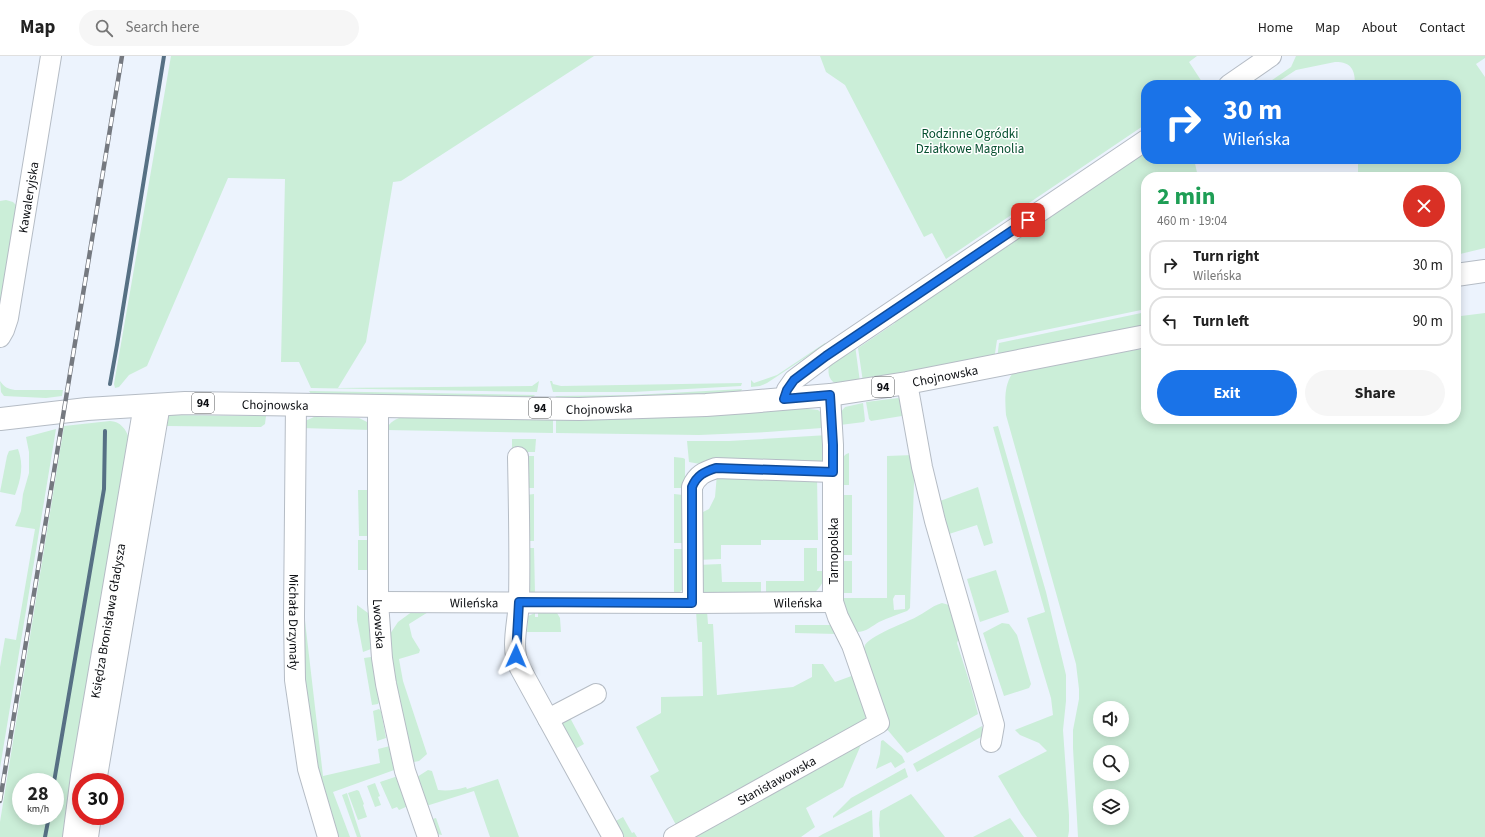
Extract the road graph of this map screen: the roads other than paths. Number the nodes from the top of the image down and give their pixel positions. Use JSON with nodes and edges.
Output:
{"nodes":[{"id":1,"x":51,"y":56,"type":"edge"},
{"id":2,"x":1271,"y":56,"type":"edge"},
{"id":3,"x":1236,"y":80,"type":"edge"},
{"id":4,"x":1141,"y":143,"type":"edge"},
{"id":5,"x":1485,"y":271,"type":"edge"},
{"id":6,"x":1461,"y":274,"type":"edge"},
{"id":7,"x":0,"y":337,"type":"edge"},
{"id":8,"x":1141,"y":337,"type":"edge"},
{"id":9,"x":907,"y":383,"type":"junction"},
{"id":10,"x":830,"y":395,"type":"junction"},
{"id":11,"x":784,"y":399,"type":"junction"},
{"id":12,"x":152,"y":404,"type":"junction"},
{"id":13,"x":296,"y":404,"type":"junction"},
{"id":14,"x":378,"y":406,"type":"junction"},
{"id":15,"x":0,"y":419,"type":"edge"},
{"id":16,"x":518,"y":457,"type":"dead end"},
{"id":17,"x":833,"y":472,"type":"junction"},
{"id":18,"x":378,"y":602,"type":"junction"},
{"id":19,"x":519,"y":602,"type":"junction"},
{"id":20,"x":833,"y":602,"type":"junction"},
{"id":21,"x":692,"y":603,"type":"junction"},
{"id":22,"x":596,"y":694,"type":"dead end"},
{"id":23,"x":548,"y":719,"type":"junction"},
{"id":24,"x":879,"y":723,"type":"joint"},
{"id":25,"x":991,"y":742,"type":"dead end"},
{"id":26,"x":97,"y":773,"type":"edge"},
{"id":27,"x":90,"y":825,"type":"edge"},
{"id":28,"x":73,"y":837,"type":"edge"},
{"id":29,"x":88,"y":837,"type":"edge"},
{"id":30,"x":328,"y":837,"type":"edge"},
{"id":31,"x":428,"y":837,"type":"edge"},
{"id":32,"x":613,"y":837,"type":"edge"},
{"id":33,"x":674,"y":837,"type":"edge"}],
"edges":[{"from":1,"to":7,"type":"street","name":"Kawaleryjska"},
{"from":2,"to":3,"type":"street"},
{"from":4,"to":11,"type":"street"},
{"from":5,"to":6,"type":"main road"},
{"from":8,"to":9,"type":"main road","name":"Chojnowska","number":"94"},
{"from":9,"to":10,"type":"main road","name":"Chojnowska","number":"94"},
{"from":9,"to":25,"type":"street"},
{"from":10,"to":11,"type":"main road","name":"Chojnowska","number":"94"},
{"from":10,"to":17,"type":"street","name":"Tarnopolska"},
{"from":11,"to":14,"type":"main road","name":"Chojnowska","number":"94"},
{"from":12,"to":13,"type":"main road","name":"Chojnowska","number":"94"},
{"from":12,"to":15,"type":"main road","name":"Chojnowska","number":"94"},
{"from":12,"to":26,"type":"street","name":"Księdza Bronisława Gładysza"},
{"from":12,"to":28,"type":"street","name":"Księdza Bronisława Gładysza"},
{"from":13,"to":14,"type":"main road","name":"Chojnowska","number":"94"},
{"from":13,"to":30,"type":"street","name":"Michała Drzymały"},
{"from":14,"to":18,"type":"street","name":"Lwowska"},
{"from":16,"to":19,"type":"street"},
{"from":17,"to":20,"type":"street","name":"Tarnopolska"},
{"from":17,"to":21,"type":"street"},
{"from":18,"to":19,"type":"street","name":"Wileńska"},
{"from":18,"to":31,"type":"street","name":"Lwowska"},
{"from":19,"to":21,"type":"street","name":"Wileńska"},
{"from":19,"to":23,"type":"street"},
{"from":20,"to":21,"type":"street","name":"Wileńska"},
{"from":20,"to":24,"type":"street","name":"Tarnopolska"},
{"from":22,"to":23,"type":"street"},
{"from":23,"to":32,"type":"street"},
{"from":24,"to":33,"type":"street","name":"Stanisławowska"},
{"from":27,"to":29,"type":"street"}]}
